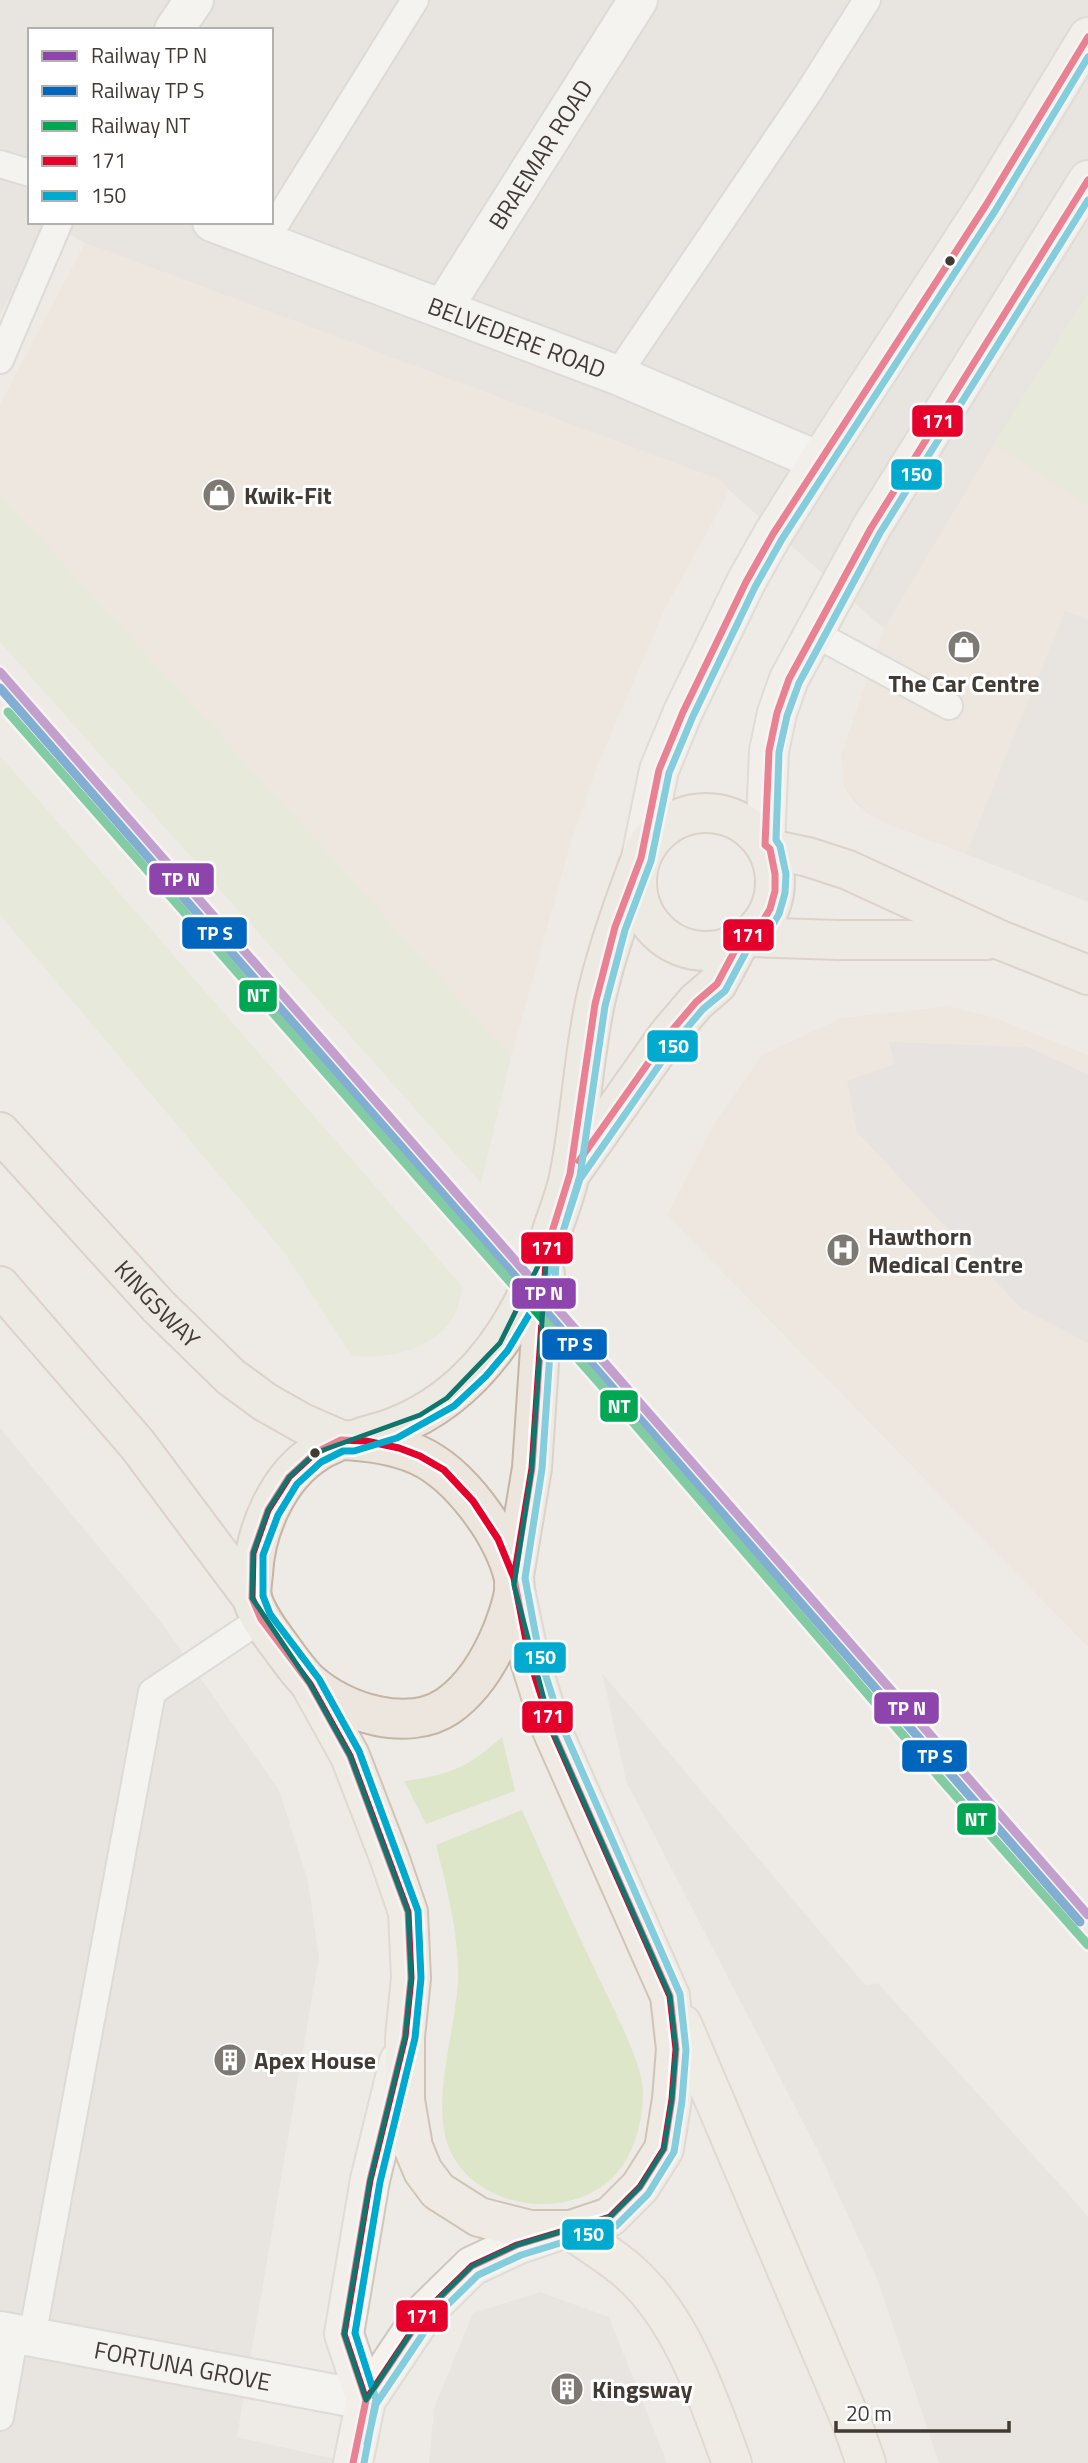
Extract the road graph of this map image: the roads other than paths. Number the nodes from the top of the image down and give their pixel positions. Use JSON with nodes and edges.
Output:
{"nodes":[{"id":1,"x":194,"y":0,"type":"edge"},
{"id":2,"x":415,"y":0,"type":"edge"},
{"id":3,"x":638,"y":0,"type":"edge"},
{"id":4,"x":867,"y":0,"type":"edge"},
{"id":5,"x":175,"y":28,"type":"edge"},
{"id":6,"x":1088,"y":37,"type":"edge"},
{"id":7,"x":0,"y":164,"type":"edge"},
{"id":8,"x":28,"y":172,"type":"edge"},
{"id":9,"x":1088,"y":180,"type":"edge"},
{"id":10,"x":58,"y":224,"type":"edge"},
{"id":11,"x":218,"y":224,"type":"edge"},
{"id":12,"x":265,"y":241,"type":"junction"},
{"id":13,"x":443,"y":308,"type":"junction"},
{"id":14,"x":0,"y":360,"type":"edge"},
{"id":15,"x":618,"y":375,"type":"junction"},
{"id":16,"x":819,"y":460,"type":"junction"},
{"id":17,"x":813,"y":632,"type":"junction"},
{"id":18,"x":949,"y":706,"type":"dead end"},
{"id":19,"x":767,"y":847,"type":"junction"},
{"id":20,"x":640,"y":862,"type":"junction"},
{"id":21,"x":744,"y":940,"type":"junction"},
{"id":22,"x":1000,"y":940,"type":"junction"},
{"id":23,"x":1088,"y":975,"type":"edge"},
{"id":24,"x":0,"y":1132,"type":"edge"},
{"id":25,"x":570,"y":1174,"type":"junction"},
{"id":26,"x":547,"y":1248,"type":"junction"},
{"id":27,"x":0,"y":1286,"type":"edge"},
{"id":28,"x":346,"y":1440,"type":"junction"},
{"id":29,"x":514,"y":1582,"type":"junction"},
{"id":30,"x":256,"y":1609,"type":"junction"},
{"id":31,"x":310,"y":1684,"type":"junction"},
{"id":32,"x":670,"y":1996,"type":"junction"},
{"id":33,"x":405,"y":2037,"type":"junction"},
{"id":34,"x":563,"y":2231,"type":"junction"},
{"id":35,"x":16,"y":2334,"type":"edge"},
{"id":36,"x":366,"y":2400,"type":"junction"},
{"id":37,"x":0,"y":2417,"type":"edge"},
{"id":38,"x":354,"y":2463,"type":"edge"},
{"id":39,"x":732,"y":2463,"type":"edge"},
{"id":40,"x":866,"y":2463,"type":"edge"}],
"edges":[{"from":1,"to":5,"type":"street"},
{"from":2,"to":12,"type":"lane"},
{"from":3,"to":13,"type":"street","name":"BRAEMAR ROAD"},
{"from":4,"to":15,"type":"lane"},
{"from":6,"to":16,"type":"main road"},
{"from":7,"to":8,"type":"lane"},
{"from":9,"to":17,"type":"main road"},
{"from":10,"to":14,"type":"lane"},
{"from":11,"to":12,"type":"street","name":"BELVEDERE ROAD"},
{"from":12,"to":13,"type":"street","name":"BELVEDERE ROAD"},
{"from":13,"to":15,"type":"street","name":"BELVEDERE ROAD"},
{"from":15,"to":16,"type":"street","name":"BELVEDERE ROAD"},
{"from":16,"to":20,"type":"main road"},
{"from":17,"to":18,"type":"lane"},
{"from":17,"to":19,"type":"main road"},
{"from":19,"to":20,"type":"highway"},
{"from":19,"to":21,"type":"highway"},
{"from":19,"to":22,"type":"highway"},
{"from":20,"to":21,"type":"highway"},
{"from":20,"to":25,"type":"highway"},
{"from":21,"to":22,"type":"highway"},
{"from":21,"to":25,"type":"highway"},
{"from":22,"to":23,"type":"highway"},
{"from":24,"to":28,"type":"highway","name":"KINGSWAY"},
{"from":25,"to":26,"type":"highway"},
{"from":26,"to":28,"type":"highway"},
{"from":26,"to":29,"type":"highway"},
{"from":27,"to":30,"type":"highway"},
{"from":28,"to":29,"type":"highway","name":"KINGSWAY"},
{"from":28,"to":30,"type":"highway"},
{"from":29,"to":31,"type":"highway"},
{"from":29,"to":32,"type":"main road"},
{"from":30,"to":31,"type":"highway"},
{"from":30,"to":35,"type":"lane"},
{"from":31,"to":33,"type":"main road"},
{"from":32,"to":34,"type":"main road"},
{"from":32,"to":40,"type":"main road"},
{"from":33,"to":34,"type":"main road"},
{"from":33,"to":36,"type":"main road"},
{"from":34,"to":36,"type":"main road"},
{"from":34,"to":39,"type":"main road"},
{"from":35,"to":36,"type":"street","name":"FORTUNA GROVE"},
{"from":35,"to":37,"type":"lane"},
{"from":36,"to":38,"type":"main road"}]}
